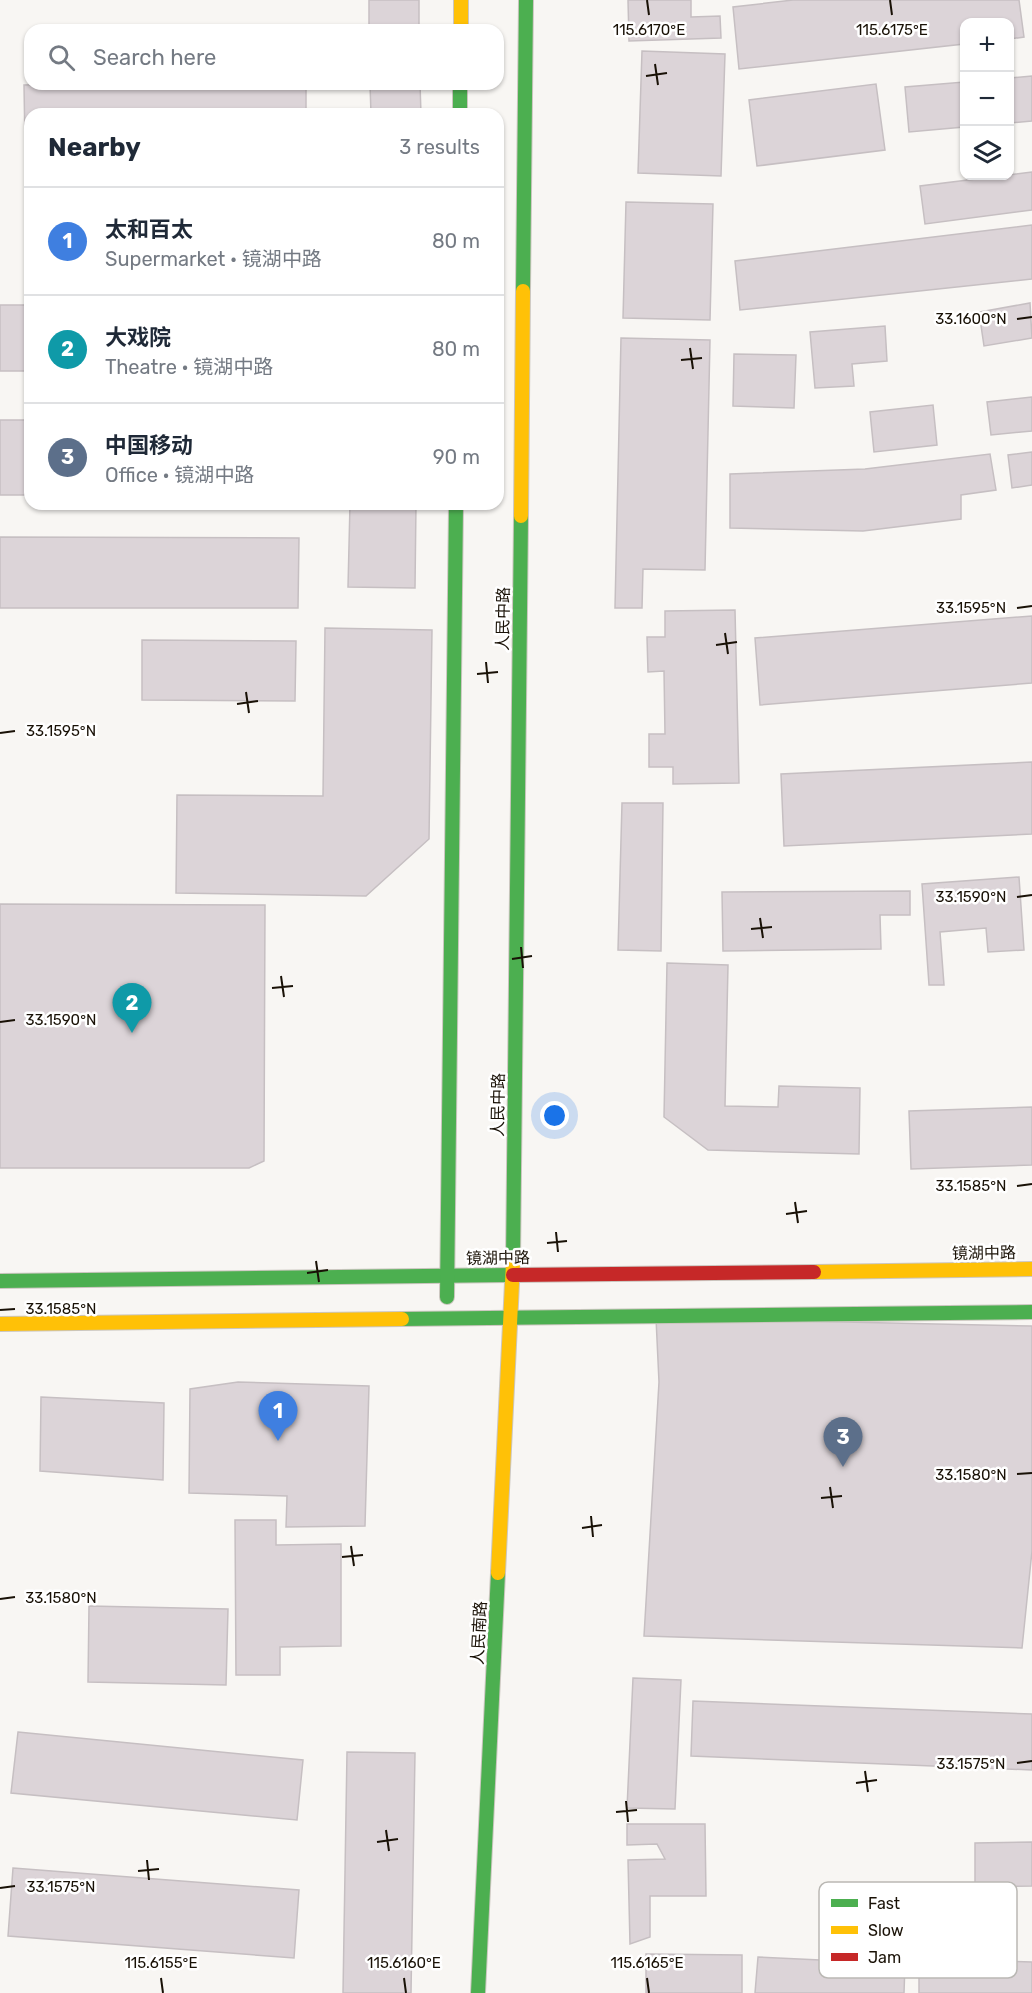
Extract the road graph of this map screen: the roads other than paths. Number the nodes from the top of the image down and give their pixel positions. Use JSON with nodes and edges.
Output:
{"nodes":[{"id":1,"x":461,"y":0,"type":"edge"},
{"id":2,"x":526,"y":0,"type":"edge"},
{"id":3,"x":461,"y":24,"type":"edge"},
{"id":4,"x":460,"y":90,"type":"edge"},
{"id":5,"x":460,"y":108,"type":"edge"},
{"id":6,"x":456,"y":510,"type":"edge"},
{"id":7,"x":1032,"y":1269,"type":"edge"},
{"id":8,"x":513,"y":1274,"type":"junction"},
{"id":9,"x":447,"y":1275,"type":"junction"},
{"id":10,"x":0,"y":1281,"type":"edge"},
{"id":11,"x":1032,"y":1312,"type":"edge"},
{"id":12,"x":511,"y":1319,"type":"junction"},
{"id":13,"x":447,"y":1320,"type":"junction"},
{"id":14,"x":0,"y":1324,"type":"edge"},
{"id":15,"x":478,"y":1993,"type":"edge"}],
"edges":[{"from":1,"to":3,"type":"main road"},
{"from":2,"to":8,"type":"main road","name":"人民中路"},
{"from":4,"to":5,"type":"main road"},
{"from":6,"to":9,"type":"main road"},
{"from":7,"to":8,"type":"main road","name":"镜湖中路"},
{"from":8,"to":9,"type":"main road","name":"镜湖中路"},
{"from":8,"to":12,"type":"main road","name":"人民南路"},
{"from":9,"to":10,"type":"main road","name":"镜湖中路"},
{"from":9,"to":13,"type":"main road"},
{"from":11,"to":12,"type":"main road"},
{"from":12,"to":13,"type":"main road"},
{"from":12,"to":15,"type":"main road","name":"人民南路"},
{"from":13,"to":14,"type":"main road"}]}
